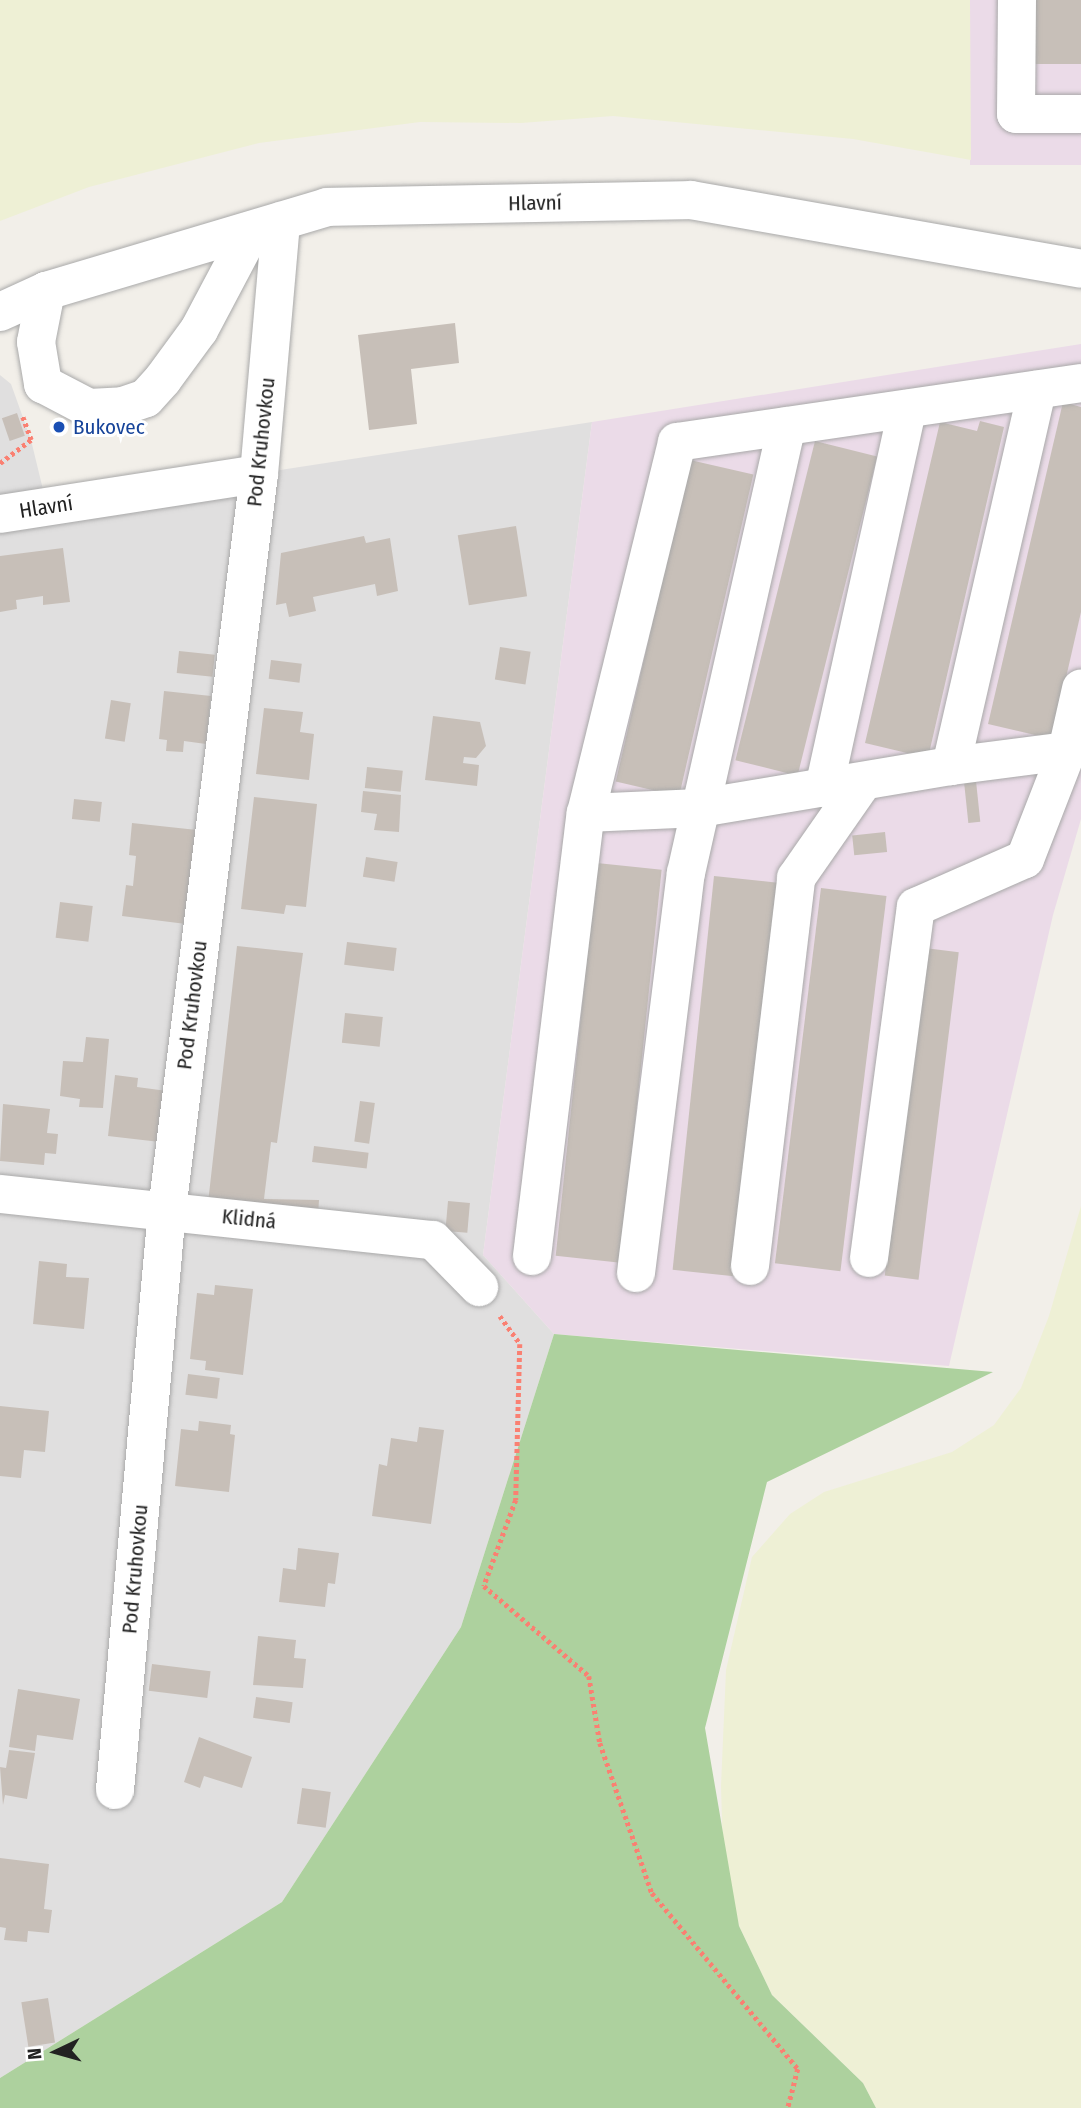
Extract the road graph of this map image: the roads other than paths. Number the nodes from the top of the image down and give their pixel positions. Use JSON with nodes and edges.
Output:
{"nodes":[{"id":1,"x":1017,"y":0,"type":"edge"},
{"id":2,"x":1081,"y":114,"type":"edge"},
{"id":3,"x":267,"y":225,"type":"junction"},
{"id":4,"x":1081,"y":269,"type":"edge"},
{"id":5,"x":46,"y":290,"type":"junction"},
{"id":6,"x":0,"y":312,"type":"edge"},
{"id":7,"x":1081,"y":383,"type":"edge"},
{"id":8,"x":1037,"y":390,"type":"junction"},
{"id":9,"x":907,"y":409,"type":"junction"},
{"id":10,"x":787,"y":426,"type":"junction"},
{"id":11,"x":259,"y":474,"type":"junction"},
{"id":12,"x":0,"y":514,"type":"edge"},
{"id":13,"x":1081,"y":689,"type":"edge"},
{"id":14,"x":1067,"y":751,"type":"junction"},
{"id":15,"x":951,"y":766,"type":"junction"},
{"id":16,"x":863,"y":782,"type":"junction"},
{"id":17,"x":824,"y":789,"type":"junction"},
{"id":18,"x":700,"y":808,"type":"junction"},
{"id":19,"x":586,"y":813,"type":"junction"},
{"id":20,"x":0,"y":1194,"type":"edge"},
{"id":21,"x":167,"y":1210,"type":"junction"},
{"id":22,"x":532,"y":1256,"type":"dead end"},
{"id":23,"x":869,"y":1258,"type":"dead end"},
{"id":24,"x":750,"y":1266,"type":"dead end"},
{"id":25,"x":636,"y":1273,"type":"dead end"},
{"id":26,"x":479,"y":1287,"type":"road end"},
{"id":27,"x":115,"y":1790,"type":"dead end"}],
"edges":[{"from":1,"to":2,"type":"street"},
{"from":3,"to":4,"type":"street","name":"Hlavní"},
{"from":3,"to":5,"type":"street","name":"Hlavní"},
{"from":3,"to":5,"type":"street"},
{"from":3,"to":11,"type":"street","name":"Pod Kruhovkou"},
{"from":5,"to":6,"type":"street","name":"Hlavní"},
{"from":7,"to":8,"type":"street"},
{"from":8,"to":9,"type":"street"},
{"from":8,"to":15,"type":"street"},
{"from":9,"to":10,"type":"street"},
{"from":9,"to":17,"type":"street"},
{"from":10,"to":18,"type":"street"},
{"from":10,"to":19,"type":"street"},
{"from":11,"to":12,"type":"street","name":"Hlavní"},
{"from":11,"to":21,"type":"street","name":"Pod Kruhovkou"},
{"from":13,"to":14,"type":"street"},
{"from":14,"to":15,"type":"street"},
{"from":14,"to":23,"type":"street"},
{"from":15,"to":16,"type":"street"},
{"from":16,"to":17,"type":"street"},
{"from":16,"to":24,"type":"street"},
{"from":17,"to":18,"type":"street"},
{"from":18,"to":19,"type":"street"},
{"from":18,"to":25,"type":"street"},
{"from":19,"to":22,"type":"street"},
{"from":20,"to":21,"type":"street","name":"Klidná"},
{"from":21,"to":26,"type":"street","name":"Klidná"},
{"from":21,"to":27,"type":"street","name":"Pod Kruhovkou"}]}
